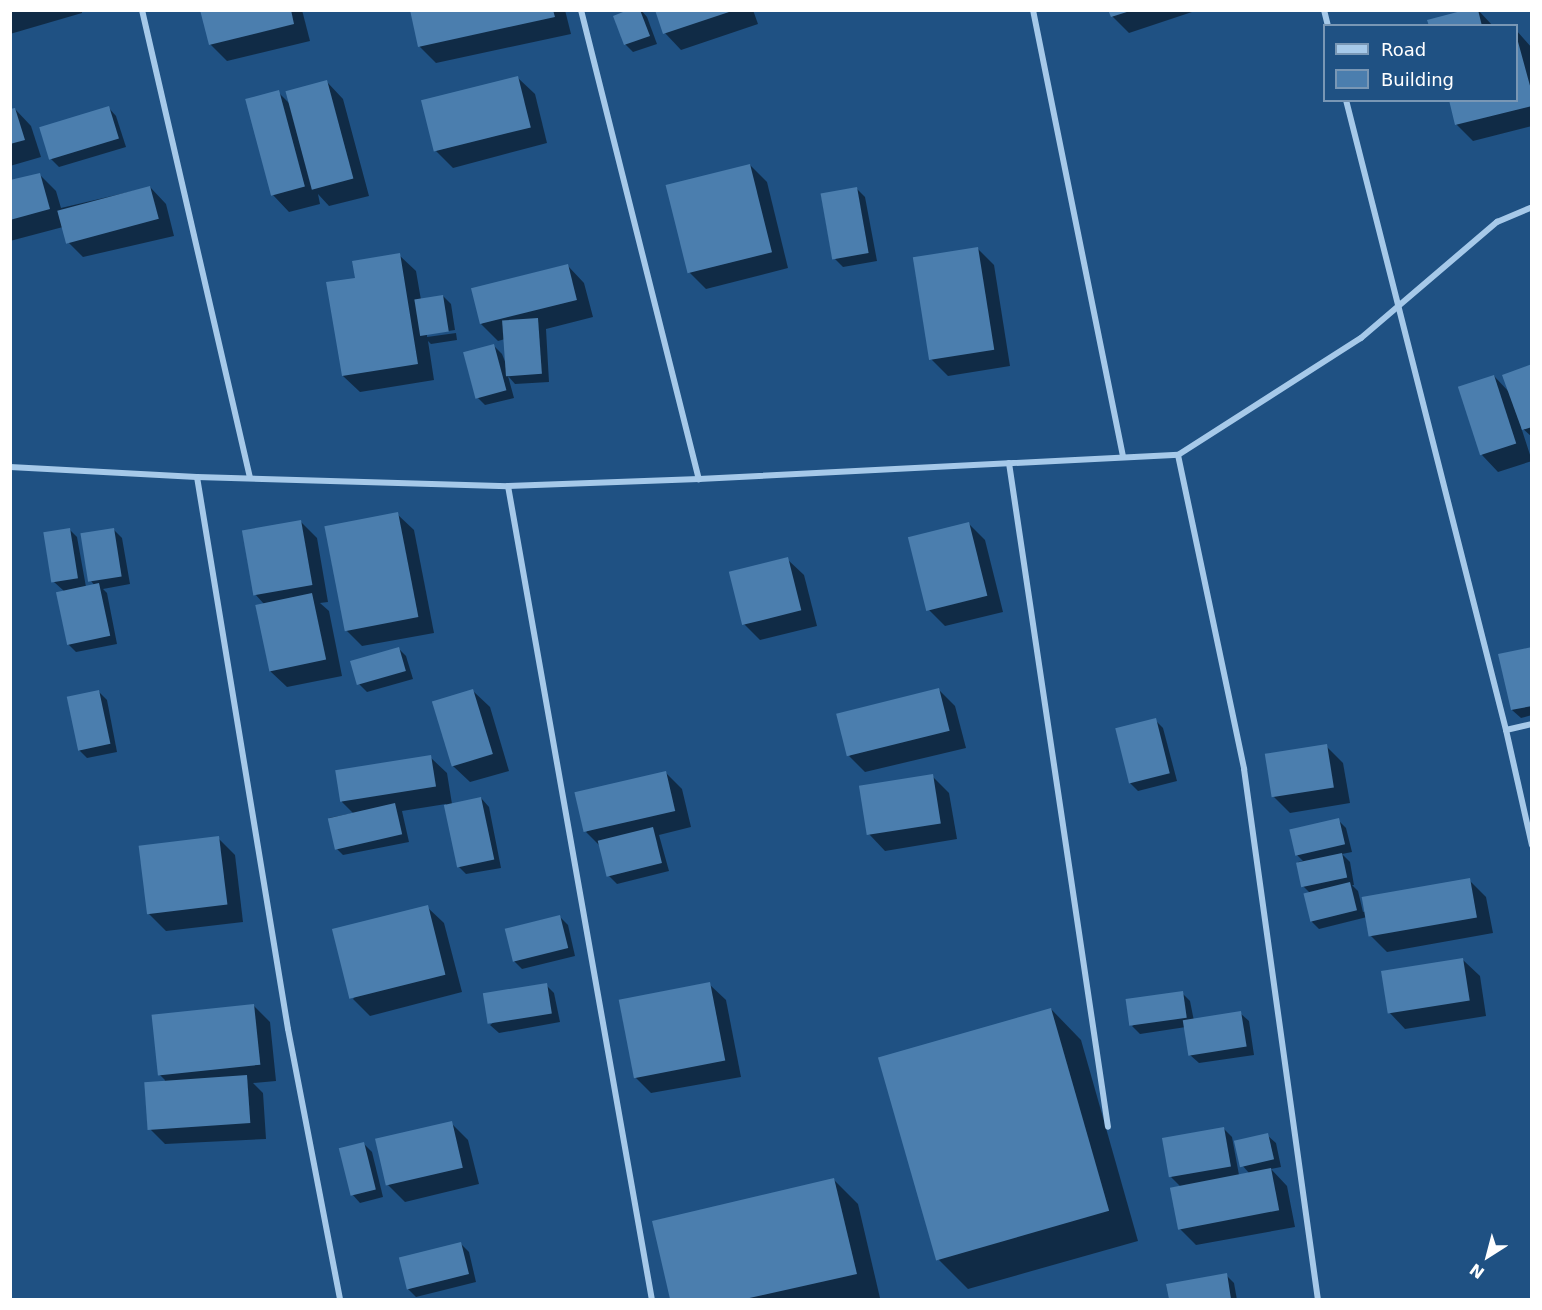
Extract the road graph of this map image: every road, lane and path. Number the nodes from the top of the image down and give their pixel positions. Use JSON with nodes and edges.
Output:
{"nodes":[{"id":1,"x":142,"y":10,"type":"edge"},
{"id":2,"x":581,"y":10,"type":"edge"},
{"id":3,"x":1033,"y":10,"type":"edge"},
{"id":4,"x":1346,"y":102,"type":"edge"},
{"id":5,"x":1532,"y":207,"type":"edge"},
{"id":6,"x":1397,"y":305,"type":"junction"},
{"id":7,"x":1178,"y":455,"type":"junction"},
{"id":8,"x":1123,"y":457,"type":"junction"},
{"id":9,"x":1009,"y":463,"type":"junction"},
{"id":10,"x":10,"y":467,"type":"edge"},
{"id":11,"x":197,"y":477,"type":"junction"},
{"id":12,"x":250,"y":478,"type":"junction"},
{"id":13,"x":699,"y":479,"type":"junction"},
{"id":14,"x":508,"y":486,"type":"junction"},
{"id":15,"x":1532,"y":724,"type":"edge"},
{"id":16,"x":1506,"y":730,"type":"junction"},
{"id":17,"x":1532,"y":845,"type":"edge"},
{"id":18,"x":1108,"y":1127,"type":"dead end"},
{"id":19,"x":340,"y":1299,"type":"edge"},
{"id":20,"x":652,"y":1299,"type":"edge"},
{"id":21,"x":1318,"y":1299,"type":"edge"}],
"edges":[{"from":1,"to":12,"type":"street"},
{"from":2,"to":13,"type":"street"},
{"from":3,"to":8,"type":"street"},
{"from":4,"to":6,"type":"street"},
{"from":5,"to":6,"type":"street"},
{"from":6,"to":7,"type":"street"},
{"from":6,"to":16,"type":"street"},
{"from":7,"to":8,"type":"street"},
{"from":7,"to":21,"type":"street"},
{"from":8,"to":9,"type":"street"},
{"from":9,"to":13,"type":"street"},
{"from":9,"to":18,"type":"street"},
{"from":10,"to":11,"type":"street"},
{"from":11,"to":12,"type":"street"},
{"from":11,"to":19,"type":"street"},
{"from":12,"to":14,"type":"street"},
{"from":13,"to":14,"type":"street"},
{"from":14,"to":20,"type":"street"},
{"from":15,"to":16,"type":"street"},
{"from":16,"to":17,"type":"street"}]}
